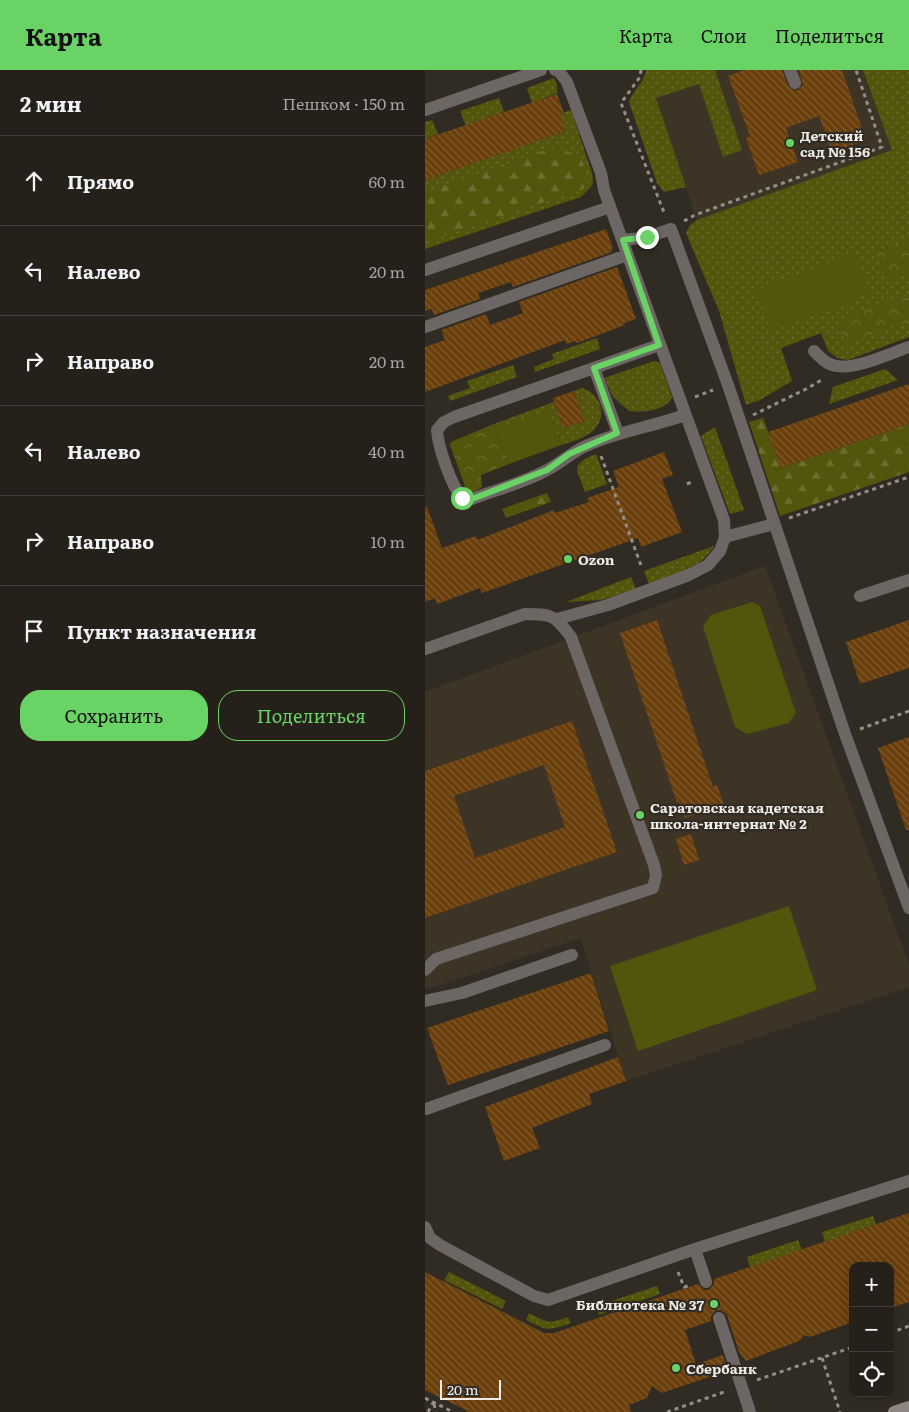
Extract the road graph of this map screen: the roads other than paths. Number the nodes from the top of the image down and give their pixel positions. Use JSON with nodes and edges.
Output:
{"nodes":[{"id":1,"x":541,"y":70,"type":"edge"},
{"id":2,"x":555,"y":70,"type":"edge"},
{"id":3,"x":790,"y":70,"type":"edge"},
{"id":4,"x":511,"y":75,"type":"edge"},
{"id":5,"x":795,"y":83,"type":"dead end"},
{"id":6,"x":425,"y":110,"type":"edge"},
{"id":7,"x":610,"y":207,"type":"junction"},
{"id":8,"x":623,"y":240,"type":"junction"},
{"id":9,"x":627,"y":255,"type":"junction"},
{"id":10,"x":425,"y":270,"type":"edge"},
{"id":11,"x":425,"y":326,"type":"edge"},
{"id":12,"x":659,"y":345,"type":"junction"},
{"id":13,"x":909,"y":347,"type":"edge"},
{"id":14,"x":814,"y":351,"type":"dead end"},
{"id":15,"x":594,"y":368,"type":"junction"},
{"id":16,"x":683,"y":409,"type":"junction"},
{"id":17,"x":617,"y":433,"type":"junction"},
{"id":18,"x":774,"y":524,"type":"junction"},
{"id":19,"x":725,"y":538,"type":"junction"},
{"id":20,"x":909,"y":580,"type":"edge"},
{"id":21,"x":860,"y":596,"type":"dead end"},
{"id":22,"x":557,"y":619,"type":"junction"},
{"id":23,"x":425,"y":649,"type":"edge"},
{"id":24,"x":909,"y":908,"type":"edge"},
{"id":25,"x":572,"y":955,"type":"dead end"},
{"id":26,"x":425,"y":970,"type":"edge"},
{"id":27,"x":425,"y":1000,"type":"edge"},
{"id":28,"x":605,"y":1045,"type":"dead end"},
{"id":29,"x":425,"y":1109,"type":"edge"},
{"id":30,"x":909,"y":1181,"type":"edge"},
{"id":31,"x":425,"y":1228,"type":"edge"},
{"id":32,"x":695,"y":1249,"type":"junction"},
{"id":33,"x":706,"y":1282,"type":"dead end"},
{"id":34,"x":719,"y":1318,"type":"dead end"},
{"id":35,"x":909,"y":1407,"type":"edge"},
{"id":36,"x":750,"y":1412,"type":"edge"},
{"id":37,"x":894,"y":1412,"type":"edge"}],
"edges":[{"from":1,"to":4,"type":"street"},
{"from":2,"to":7,"type":"street"},
{"from":3,"to":5,"type":"street"},
{"from":4,"to":6,"type":"street"},
{"from":7,"to":8,"type":"street"},
{"from":7,"to":10,"type":"street"},
{"from":8,"to":9,"type":"street"},
{"from":8,"to":18,"type":"street"},
{"from":9,"to":11,"type":"street"},
{"from":9,"to":12,"type":"street"},
{"from":12,"to":15,"type":"street"},
{"from":12,"to":16,"type":"street"},
{"from":13,"to":14,"type":"street"},
{"from":15,"to":17,"type":"street"},
{"from":15,"to":17,"type":"street"},
{"from":16,"to":17,"type":"street"},
{"from":16,"to":19,"type":"street"},
{"from":18,"to":19,"type":"street"},
{"from":18,"to":24,"type":"street"},
{"from":19,"to":22,"type":"street"},
{"from":20,"to":21,"type":"street"},
{"from":22,"to":23,"type":"street"},
{"from":22,"to":26,"type":"street"},
{"from":25,"to":27,"type":"street"},
{"from":28,"to":29,"type":"street"},
{"from":30,"to":32,"type":"street"},
{"from":31,"to":32,"type":"street"},
{"from":32,"to":33,"type":"street"},
{"from":34,"to":36,"type":"street"},
{"from":35,"to":37,"type":"main road"}]}
